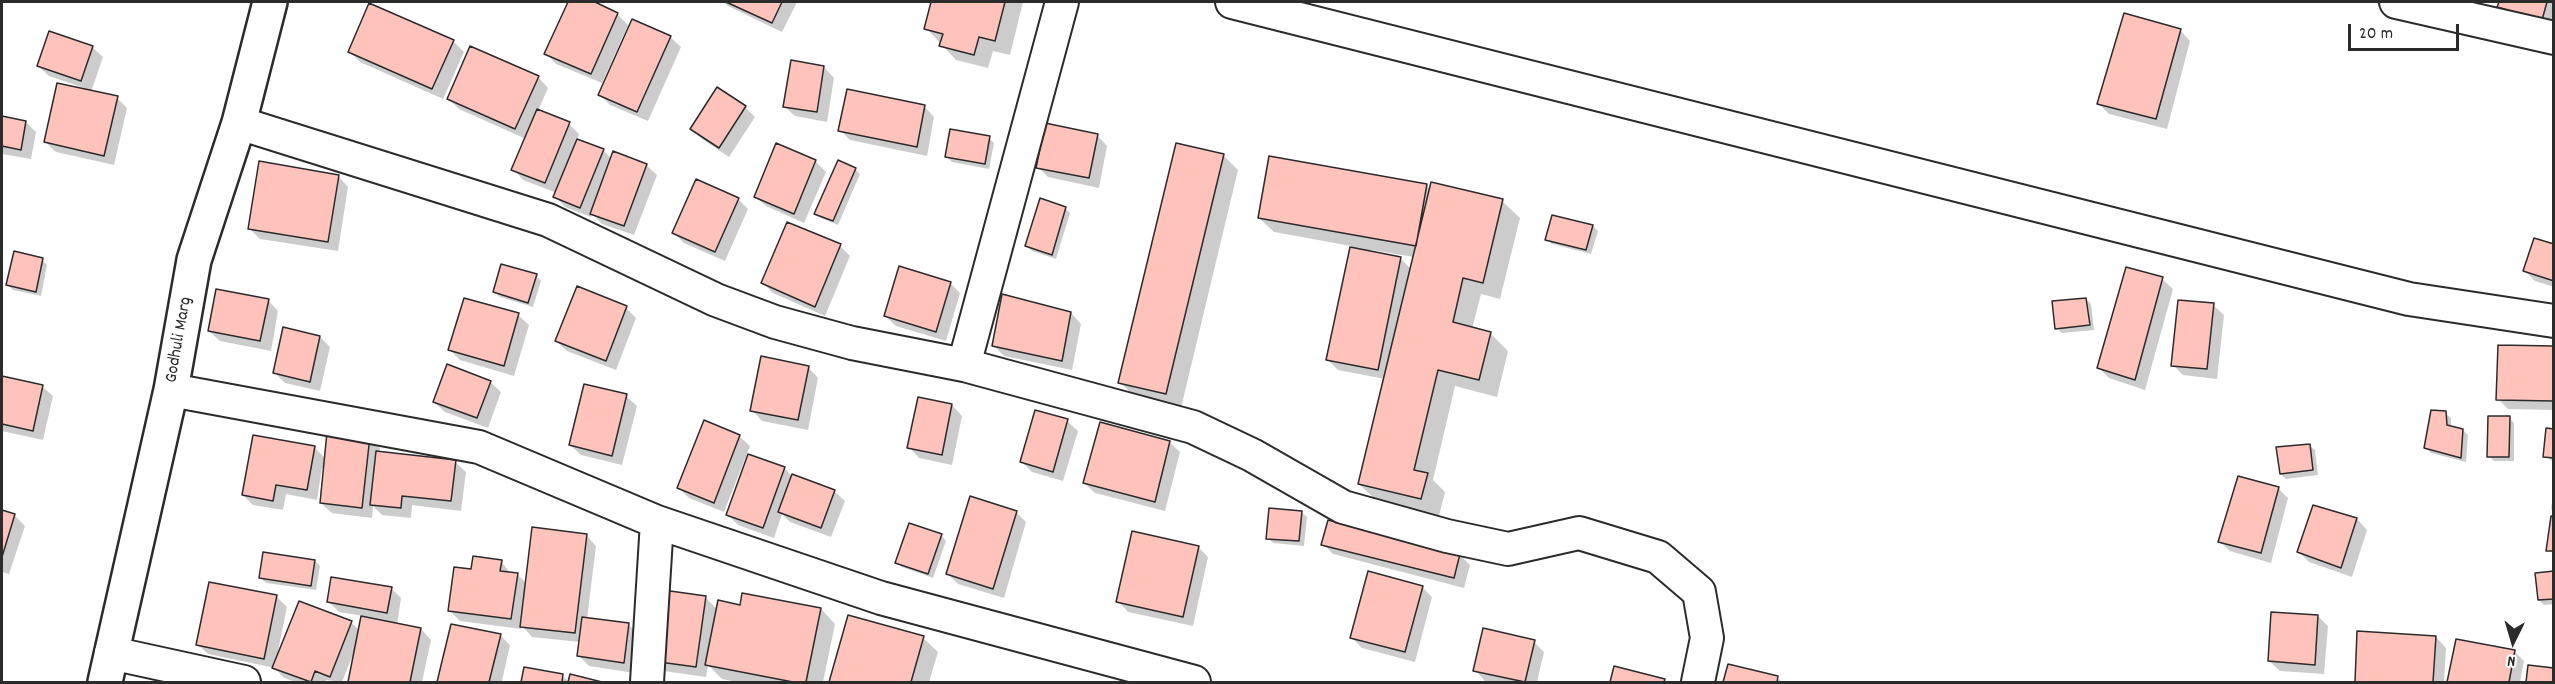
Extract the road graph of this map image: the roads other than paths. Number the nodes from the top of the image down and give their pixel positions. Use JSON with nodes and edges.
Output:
{"nodes":[{"id":1,"x":270,"y":2,"type":"edge"},
{"id":2,"x":1062,"y":2,"type":"edge"},
{"id":3,"x":1232,"y":2,"type":"edge"},
{"id":4,"x":2396,"y":2,"type":"edge"},
{"id":5,"x":2553,"y":38,"type":"edge"},
{"id":6,"x":239,"y":123,"type":"junction"},
{"id":7,"x":2553,"y":321,"type":"edge"},
{"id":8,"x":964,"y":365,"type":"junction"},
{"id":9,"x":171,"y":390,"type":"junction"},
{"id":10,"x":657,"y":522,"type":"junction"},
{"id":11,"x":108,"y":668,"type":"edge"},
{"id":12,"x":244,"y":682,"type":"edge"},
{"id":13,"x":647,"y":682,"type":"edge"},
{"id":14,"x":1194,"y":682,"type":"edge"},
{"id":15,"x":1698,"y":682,"type":"edge"}],
"edges":[{"from":1,"to":6,"type":"main road","name":"Godhuli Marg"},
{"from":2,"to":8,"type":"street"},
{"from":3,"to":7,"type":"street"},
{"from":4,"to":5,"type":"street"},
{"from":6,"to":8,"type":"street"},
{"from":6,"to":9,"type":"main road","name":"Godhuli Marg"},
{"from":8,"to":15,"type":"street"},
{"from":9,"to":10,"type":"street"},
{"from":9,"to":11,"type":"main road","name":"Godhuli Marg"},
{"from":10,"to":13,"type":"street"},
{"from":10,"to":14,"type":"street"},
{"from":11,"to":12,"type":"street"}]}
